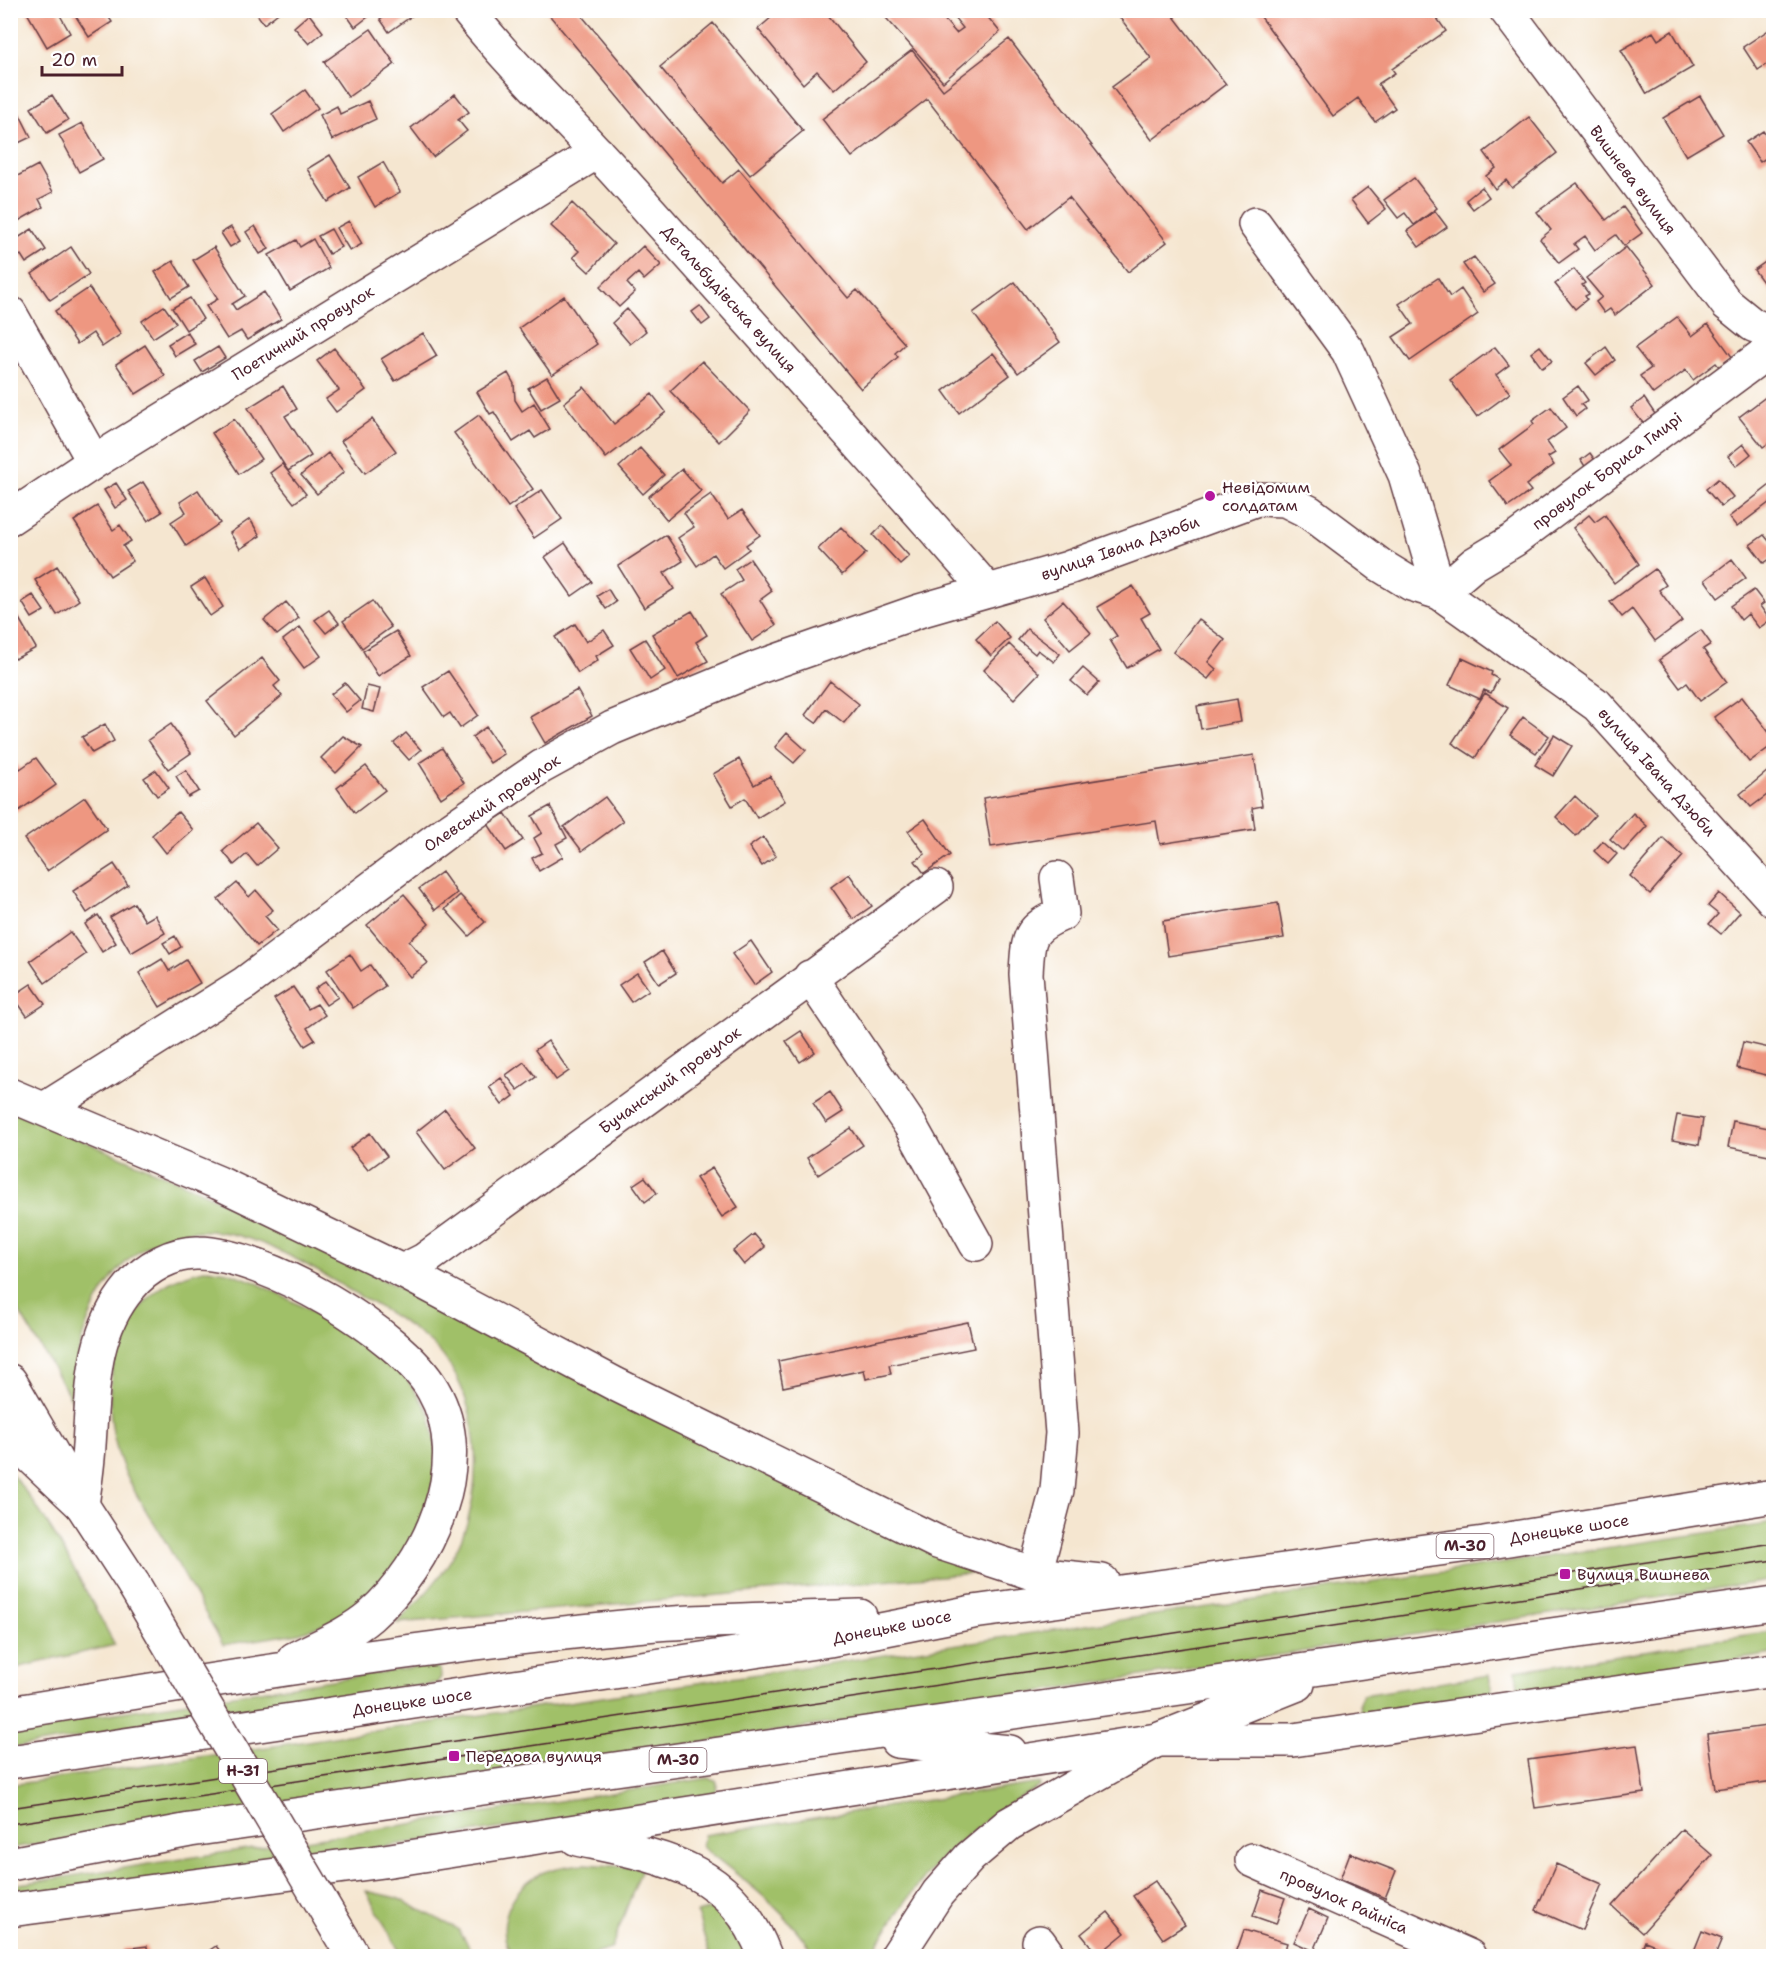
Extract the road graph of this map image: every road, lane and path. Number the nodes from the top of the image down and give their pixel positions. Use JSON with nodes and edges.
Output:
{"nodes":[{"id":1,"x":467,"y":10,"type":"edge"},
{"id":2,"x":1506,"y":10,"type":"edge"},
{"id":3,"x":597,"y":152,"type":"junction"},
{"id":4,"x":1256,"y":224,"type":"dead end"},
{"id":5,"x":10,"y":313,"type":"edge"},
{"id":6,"x":1773,"y":333,"type":"edge"},
{"id":7,"x":1773,"y":347,"type":"edge"},
{"id":8,"x":94,"y":462,"type":"junction"},
{"id":9,"x":10,"y":518,"type":"edge"},
{"id":10,"x":988,"y":591,"type":"junction"},
{"id":11,"x":1440,"y":592,"type":"junction"},
{"id":12,"x":1057,"y":878,"type":"dead end"},
{"id":13,"x":936,"y":886,"type":"dead end"},
{"id":14,"x":1773,"y":901,"type":"edge"},
{"id":15,"x":810,"y":977,"type":"junction"},
{"id":16,"x":10,"y":1095,"type":"edge"},
{"id":17,"x":46,"y":1108,"type":"junction"},
{"id":18,"x":976,"y":1244,"type":"dead end"},
{"id":19,"x":402,"y":1271,"type":"junction"},
{"id":20,"x":10,"y":1381,"type":"edge"},
{"id":21,"x":10,"y":1437,"type":"edge"},
{"id":22,"x":1773,"y":1496,"type":"edge"},
{"id":23,"x":82,"y":1505,"type":"junction"},
{"id":24,"x":1035,"y":1574,"type":"junction"},
{"id":25,"x":1154,"y":1586,"type":"junction"},
{"id":26,"x":1773,"y":1603,"type":"edge"},
{"id":27,"x":973,"y":1612,"type":"junction"},
{"id":28,"x":1347,"y":1665,"type":"junction"},
{"id":29,"x":276,"y":1669,"type":"junction"},
{"id":30,"x":1773,"y":1670,"type":"edge"},
{"id":31,"x":10,"y":1713,"type":"edge"},
{"id":32,"x":842,"y":1736,"type":"junction"},
{"id":33,"x":1157,"y":1740,"type":"junction"},
{"id":34,"x":1057,"y":1756,"type":"junction"},
{"id":35,"x":10,"y":1762,"type":"edge"},
{"id":36,"x":558,"y":1835,"type":"junction"},
{"id":37,"x":1252,"y":1860,"type":"dead end"},
{"id":38,"x":10,"y":1864,"type":"edge"},
{"id":39,"x":10,"y":1910,"type":"edge"},
{"id":40,"x":353,"y":1956,"type":"edge"},
{"id":41,"x":765,"y":1956,"type":"edge"},
{"id":42,"x":897,"y":1956,"type":"edge"},
{"id":43,"x":1469,"y":1956,"type":"edge"}],
"edges":[{"from":1,"to":3,"type":"main road","name":"Детальбудівська вулиця"},
{"from":2,"to":6,"type":"main road","name":"Вишнева вулиця"},
{"from":3,"to":8,"type":"main road","name":"Поетичний провулок"},
{"from":3,"to":10,"type":"main road","name":"Детальбудівська вулиця"},
{"from":4,"to":11,"type":"main road"},
{"from":5,"to":8,"type":"main road"},
{"from":7,"to":11,"type":"main road","name":"провулок Бориса Гмирі"},
{"from":8,"to":9,"type":"main road","name":"Поетичний провулок"},
{"from":10,"to":11,"type":"main road","name":"вулиця Івана Дзюби"},
{"from":10,"to":17,"type":"main road","name":"Олевський провулок"},
{"from":11,"to":14,"type":"main road","name":"вулиця Івана Дзюби"},
{"from":12,"to":24,"type":"main road"},
{"from":13,"to":15,"type":"main road","name":"Бучанський провулок"},
{"from":15,"to":18,"type":"main road"},
{"from":15,"to":19,"type":"main road","name":"Бучанський провулок"},
{"from":16,"to":17,"type":"main road"},
{"from":17,"to":19,"type":"main road"},
{"from":19,"to":24,"type":"main road"},
{"from":20,"to":23,"type":"main road","number":"Н-31"},
{"from":21,"to":23,"type":"main road"},
{"from":22,"to":25,"type":"main road","name":"Донецьке шосе","number":"М-30"},
{"from":23,"to":29,"type":"main road"},
{"from":23,"to":40,"type":"main road","number":"Н-31","bridge":true},
{"from":24,"to":25,"type":"main road"},
{"from":25,"to":27,"type":"main road","name":"Донецьке шосе","number":"М-30"},
{"from":26,"to":28,"type":"main road","number":"М-30"},
{"from":27,"to":29,"type":"main road"},
{"from":27,"to":35,"type":"main road","name":"Донецьке шосе","number":"М-30"},
{"from":28,"to":32,"type":"main road","number":"М-30"},
{"from":28,"to":33,"type":"main road"},
{"from":29,"to":31,"type":"main road"},
{"from":30,"to":33,"type":"main road"},
{"from":32,"to":34,"type":"main road"},
{"from":32,"to":38,"type":"main road","number":"М-30"},
{"from":33,"to":34,"type":"main road"},
{"from":33,"to":42,"type":"main road"},
{"from":34,"to":36,"type":"main road"},
{"from":36,"to":39,"type":"main road"},
{"from":36,"to":41,"type":"main road"},
{"from":37,"to":43,"type":"main road","name":"провулок Райніса"}]}
